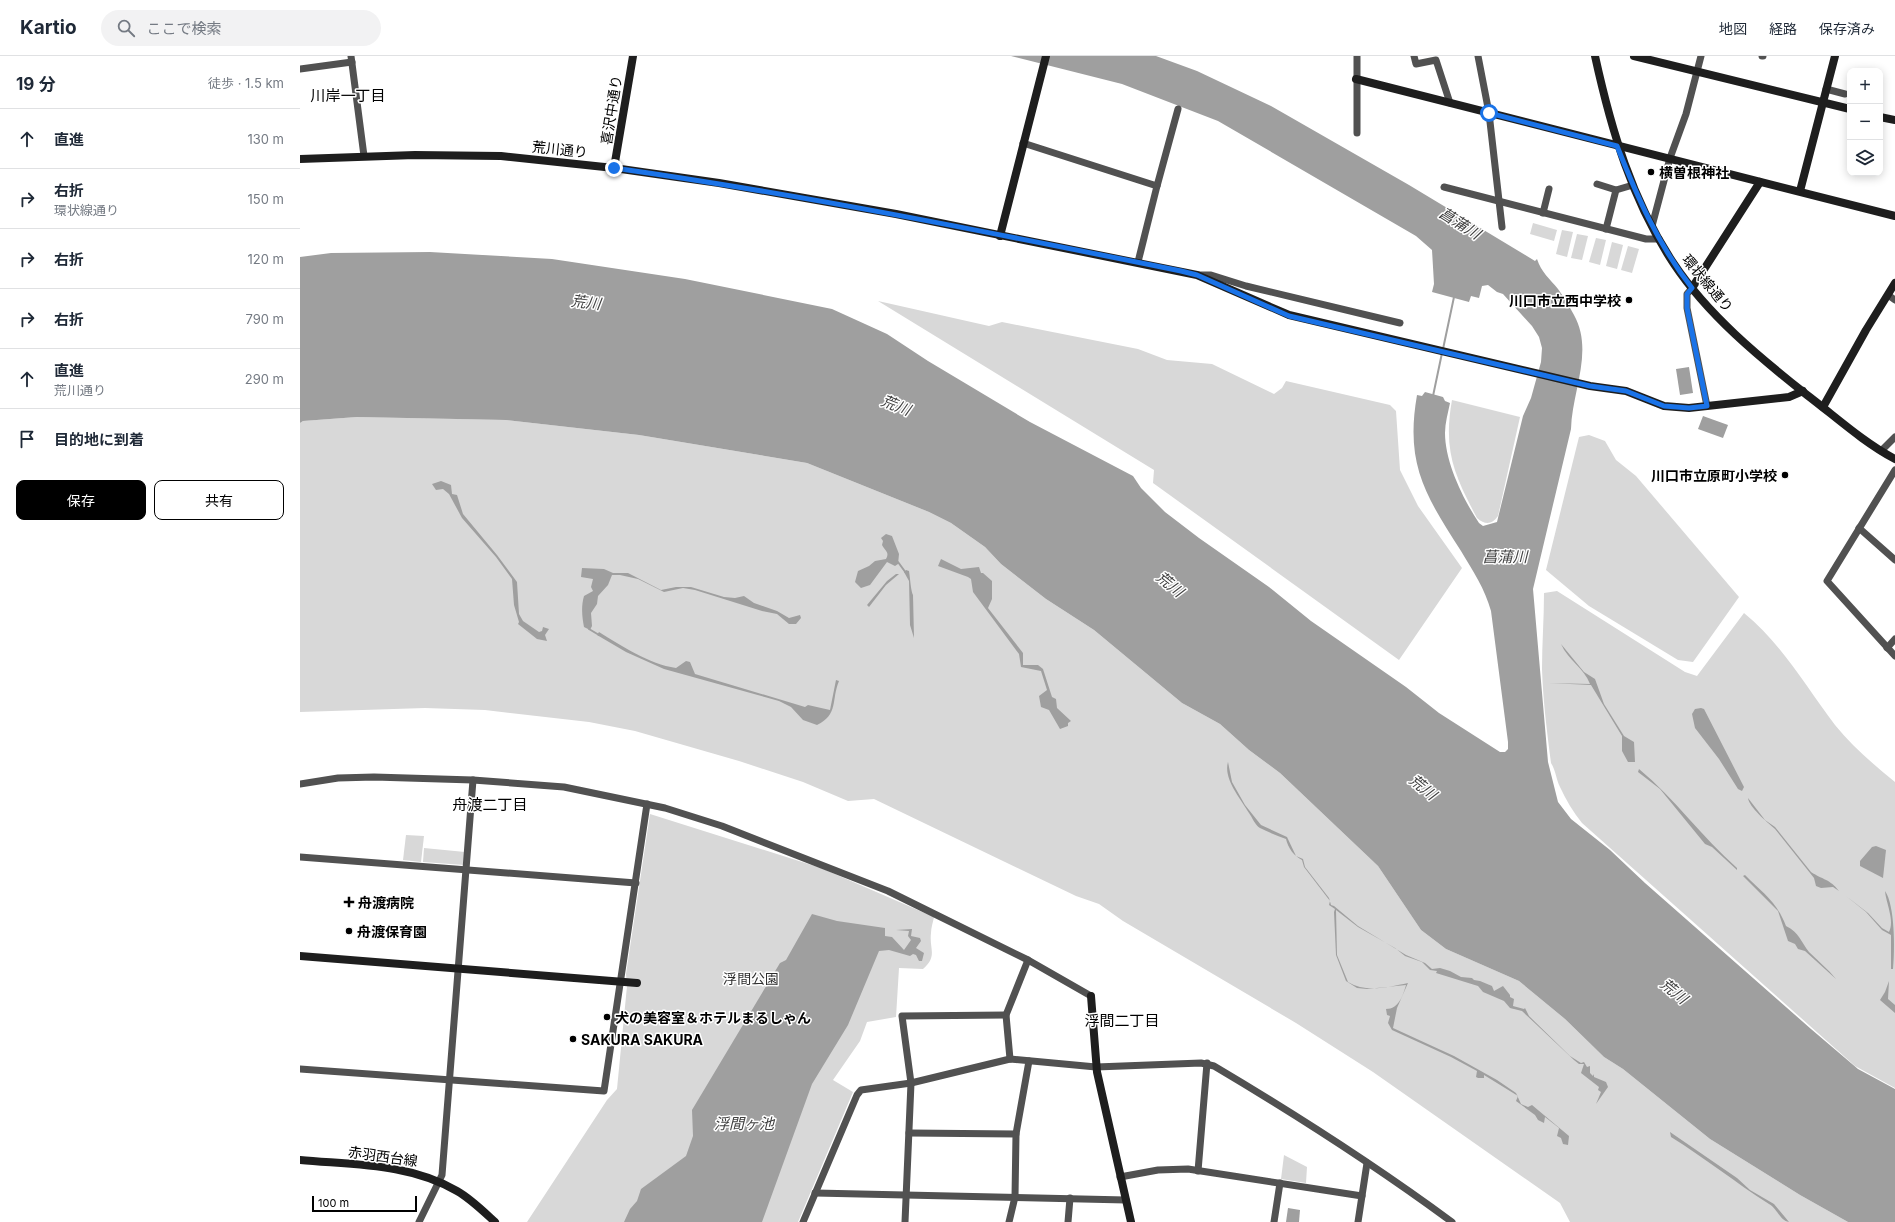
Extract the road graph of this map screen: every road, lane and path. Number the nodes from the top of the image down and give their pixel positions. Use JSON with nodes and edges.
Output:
{"nodes":[{"id":1,"x":633,"y":56,"type":"edge"},
{"id":2,"x":1046,"y":56,"type":"edge"},
{"id":3,"x":1357,"y":56,"type":"edge"},
{"id":4,"x":1414,"y":56,"type":"edge"},
{"id":5,"x":1478,"y":56,"type":"edge"},
{"id":6,"x":1595,"y":56,"type":"edge"},
{"id":7,"x":1634,"y":56,"type":"edge"},
{"id":8,"x":1701,"y":56,"type":"edge"},
{"id":9,"x":1835,"y":56,"type":"edge"},
{"id":10,"x":1655,"y":58,"type":"edge"},
{"id":11,"x":352,"y":59,"type":"edge"},
{"id":12,"x":300,"y":69,"type":"edge"},
{"id":13,"x":1697,"y":72,"type":"junction"},
{"id":14,"x":1356,"y":80,"type":"junction"},
{"id":15,"x":1826,"y":90,"type":"junction"},
{"id":16,"x":1845,"y":94,"type":"dead end"},
{"id":17,"x":1450,"y":103,"type":"junction"},
{"id":18,"x":1823,"y":103,"type":"junction"},
{"id":19,"x":1847,"y":108,"type":"edge"},
{"id":20,"x":1178,"y":109,"type":"dead end"},
{"id":21,"x":1489,"y":113,"type":"junction"},
{"id":22,"x":1883,"y":118,"type":"edge"},
{"id":23,"x":1895,"y":120,"type":"edge"},
{"id":24,"x":1357,"y":133,"type":"dead end"},
{"id":25,"x":1023,"y":143,"type":"junction"},
{"id":26,"x":1617,"y":146,"type":"junction"},
{"id":27,"x":364,"y":156,"type":"junction"},
{"id":28,"x":300,"y":158,"type":"edge"},
{"id":29,"x":1670,"y":158,"type":"junction"},
{"id":30,"x":614,"y":168,"type":"junction"},
{"id":31,"x":1760,"y":182,"type":"junction"},
{"id":32,"x":1597,"y":184,"type":"dead end"},
{"id":33,"x":1633,"y":185,"type":"junction"},
{"id":34,"x":1157,"y":186,"type":"junction"},
{"id":35,"x":1444,"y":187,"type":"dead end"},
{"id":36,"x":1548,"y":188,"type":"dead end"},
{"id":37,"x":1616,"y":190,"type":"junction"},
{"id":38,"x":1800,"y":191,"type":"junction"},
{"id":39,"x":1500,"y":202,"type":"junction"},
{"id":40,"x":1543,"y":213,"type":"junction"},
{"id":41,"x":1895,"y":216,"type":"edge"},
{"id":42,"x":1652,"y":226,"type":"junction"},
{"id":43,"x":1502,"y":227,"type":"dead end"},
{"id":44,"x":1606,"y":229,"type":"junction"},
{"id":45,"x":1000,"y":236,"type":"junction"},
{"id":46,"x":1659,"y":239,"type":"junction"},
{"id":47,"x":1138,"y":262,"type":"junction"},
{"id":48,"x":1197,"y":275,"type":"junction"},
{"id":49,"x":1895,"y":283,"type":"edge"},
{"id":50,"x":1692,"y":288,"type":"junction"},
{"id":51,"x":1892,"y":297,"type":"edge"},
{"id":52,"x":1400,"y":323,"type":"dead end"},
{"id":53,"x":1803,"y":391,"type":"junction"},
{"id":54,"x":1707,"y":406,"type":"junction"},
{"id":55,"x":1823,"y":407,"type":"junction"},
{"id":56,"x":1895,"y":438,"type":"edge"},
{"id":57,"x":1881,"y":451,"type":"junction"},
{"id":58,"x":1895,"y":459,"type":"edge"},
{"id":59,"x":1895,"y":470,"type":"edge"},
{"id":60,"x":1859,"y":528,"type":"junction"},
{"id":61,"x":1895,"y":560,"type":"edge"},
{"id":62,"x":1895,"y":639,"type":"edge"},
{"id":63,"x":1887,"y":648,"type":"junction"},
{"id":64,"x":1895,"y":656,"type":"edge"},
{"id":65,"x":473,"y":780,"type":"junction"},
{"id":66,"x":300,"y":784,"type":"edge"},
{"id":67,"x":647,"y":804,"type":"junction"},
{"id":68,"x":300,"y":857,"type":"edge"},
{"id":69,"x":466,"y":870,"type":"junction"},
{"id":70,"x":636,"y":882,"type":"junction"},
{"id":71,"x":300,"y":956,"type":"edge"},
{"id":72,"x":1028,"y":960,"type":"junction"},
{"id":73,"x":458,"y":969,"type":"junction"},
{"id":74,"x":621,"y":982,"type":"junction"},
{"id":75,"x":637,"y":983,"type":"dead end"},
{"id":76,"x":1091,"y":996,"type":"joint"},
{"id":77,"x":1006,"y":1015,"type":"junction"},
{"id":78,"x":1010,"y":1059,"type":"junction"},
{"id":79,"x":1030,"y":1061,"type":"junction"},
{"id":80,"x":1207,"y":1063,"type":"junction"},
{"id":81,"x":1096,"y":1067,"type":"junction"},
{"id":82,"x":300,"y":1069,"type":"edge"},
{"id":83,"x":450,"y":1080,"type":"junction"},
{"id":84,"x":911,"y":1083,"type":"junction"},
{"id":85,"x":909,"y":1133,"type":"junction"},
{"id":86,"x":1016,"y":1134,"type":"junction"},
{"id":87,"x":300,"y":1160,"type":"edge"},
{"id":88,"x":1366,"y":1163,"type":"junction"},
{"id":89,"x":1198,"y":1171,"type":"junction"},
{"id":90,"x":1120,"y":1177,"type":"junction"},
{"id":91,"x":440,"y":1182,"type":"junction"},
{"id":92,"x":1280,"y":1183,"type":"junction"},
{"id":93,"x":815,"y":1193,"type":"junction"},
{"id":94,"x":906,"y":1195,"type":"junction"},
{"id":95,"x":1362,"y":1196,"type":"junction"},
{"id":96,"x":1016,"y":1197,"type":"junction"},
{"id":97,"x":1070,"y":1198,"type":"junction"},
{"id":98,"x":1126,"y":1200,"type":"junction"},
{"id":99,"x":419,"y":1222,"type":"edge"},
{"id":100,"x":495,"y":1222,"type":"edge"},
{"id":101,"x":803,"y":1222,"type":"edge"},
{"id":102,"x":905,"y":1222,"type":"edge"},
{"id":103,"x":1009,"y":1222,"type":"edge"},
{"id":104,"x":1068,"y":1222,"type":"edge"},
{"id":105,"x":1131,"y":1222,"type":"edge"},
{"id":106,"x":1274,"y":1222,"type":"edge"},
{"id":107,"x":1358,"y":1222,"type":"edge"},
{"id":108,"x":1452,"y":1222,"type":"edge"}],
"edges":[{"from":1,"to":30,"type":"street","name":"喜沢中通り"},
{"from":2,"to":25,"type":"street"},
{"from":3,"to":14,"type":"street"},
{"from":4,"to":17,"type":"street"},
{"from":5,"to":21,"type":"street"},
{"from":6,"to":26,"type":"street","name":"環状線通り"},
{"from":7,"to":10,"type":"street"},
{"from":8,"to":13,"type":"street"},
{"from":9,"to":15,"type":"street"},
{"from":10,"to":13,"type":"street"},
{"from":11,"to":12,"type":"street"},
{"from":11,"to":27,"type":"street"},
{"from":13,"to":18,"type":"street"},
{"from":13,"to":29,"type":"street"},
{"from":14,"to":17,"type":"street"},
{"from":14,"to":24,"type":"street"},
{"from":15,"to":16,"type":"street"},
{"from":15,"to":18,"type":"street"},
{"from":17,"to":21,"type":"street"},
{"from":18,"to":19,"type":"street"},
{"from":18,"to":38,"type":"street"},
{"from":20,"to":34,"type":"street"},
{"from":21,"to":26,"type":"street"},
{"from":21,"to":39,"type":"street"},
{"from":22,"to":23,"type":"street"},
{"from":25,"to":34,"type":"street"},
{"from":25,"to":45,"type":"street"},
{"from":26,"to":29,"type":"street"},
{"from":26,"to":33,"type":"street","name":"環状線通り"},
{"from":27,"to":28,"type":"street","name":"荒川通り"},
{"from":27,"to":30,"type":"street","name":"荒川通り"},
{"from":29,"to":31,"type":"street"},
{"from":29,"to":42,"type":"street"},
{"from":30,"to":45,"type":"street","name":"荒川通り"},
{"from":31,"to":38,"type":"street"},
{"from":31,"to":50,"type":"street"},
{"from":32,"to":37,"type":"street"},
{"from":33,"to":37,"type":"street"},
{"from":33,"to":42,"type":"street","name":"環状線通り"},
{"from":34,"to":47,"type":"street"},
{"from":35,"to":39,"type":"street"},
{"from":36,"to":40,"type":"street"},
{"from":37,"to":44,"type":"street"},
{"from":38,"to":41,"type":"street"},
{"from":39,"to":40,"type":"street"},
{"from":39,"to":43,"type":"street"},
{"from":40,"to":44,"type":"street"},
{"from":42,"to":46,"type":"street","name":"環状線通り"},
{"from":44,"to":46,"type":"street"},
{"from":45,"to":47,"type":"street","name":"荒川通り"},
{"from":46,"to":50,"type":"street","name":"環状線通り"},
{"from":47,"to":48,"type":"street","name":"荒川通り"},
{"from":48,"to":52,"type":"street"},
{"from":48,"to":54,"type":"street","name":"荒川通り"},
{"from":49,"to":51,"type":"street"},
{"from":50,"to":53,"type":"street","name":"環状線通り"},
{"from":50,"to":54,"type":"street"},
{"from":51,"to":55,"type":"street"},
{"from":53,"to":54,"type":"street","name":"荒川通り"},
{"from":53,"to":55,"type":"street","name":"環状線通り"},
{"from":55,"to":57,"type":"street","name":"環状線通り"},
{"from":56,"to":57,"type":"street"},
{"from":57,"to":58,"type":"street","name":"環状線通り"},
{"from":59,"to":60,"type":"street"},
{"from":60,"to":61,"type":"street"},
{"from":60,"to":63,"type":"street"},
{"from":62,"to":63,"type":"street"},
{"from":63,"to":64,"type":"street"},
{"from":65,"to":66,"type":"street"},
{"from":65,"to":67,"type":"street"},
{"from":65,"to":69,"type":"street"},
{"from":67,"to":70,"type":"street"},
{"from":67,"to":72,"type":"street"},
{"from":68,"to":69,"type":"street"},
{"from":69,"to":70,"type":"street"},
{"from":69,"to":73,"type":"street"},
{"from":70,"to":74,"type":"street"},
{"from":71,"to":73,"type":"street"},
{"from":72,"to":76,"type":"street"},
{"from":72,"to":77,"type":"street"},
{"from":73,"to":74,"type":"street"},
{"from":73,"to":83,"type":"street"},
{"from":74,"to":75,"type":"street"},
{"from":74,"to":83,"type":"street"},
{"from":76,"to":81,"type":"street"},
{"from":77,"to":78,"type":"street"},
{"from":77,"to":84,"type":"street"},
{"from":78,"to":79,"type":"street"},
{"from":78,"to":84,"type":"street"},
{"from":79,"to":81,"type":"street"},
{"from":79,"to":86,"type":"street"},
{"from":80,"to":81,"type":"street"},
{"from":80,"to":88,"type":"street"},
{"from":80,"to":89,"type":"street"},
{"from":81,"to":90,"type":"street"},
{"from":82,"to":83,"type":"street"},
{"from":83,"to":91,"type":"street"},
{"from":84,"to":85,"type":"street"},
{"from":84,"to":93,"type":"street"},
{"from":85,"to":86,"type":"street"},
{"from":85,"to":94,"type":"street"},
{"from":86,"to":96,"type":"street"},
{"from":87,"to":91,"type":"street","name":"赤羽西台線"},
{"from":88,"to":95,"type":"street"},
{"from":88,"to":108,"type":"street"},
{"from":89,"to":90,"type":"street"},
{"from":89,"to":92,"type":"street"},
{"from":90,"to":98,"type":"street"},
{"from":91,"to":99,"type":"street"},
{"from":91,"to":100,"type":"street","name":"赤羽西台線"},
{"from":92,"to":95,"type":"street"},
{"from":92,"to":106,"type":"street"},
{"from":93,"to":94,"type":"street"},
{"from":93,"to":101,"type":"street"},
{"from":94,"to":96,"type":"street"},
{"from":94,"to":102,"type":"street"},
{"from":95,"to":107,"type":"street"},
{"from":96,"to":97,"type":"street"},
{"from":96,"to":103,"type":"street"},
{"from":97,"to":98,"type":"street"},
{"from":97,"to":104,"type":"street"},
{"from":98,"to":105,"type":"street"}]}
